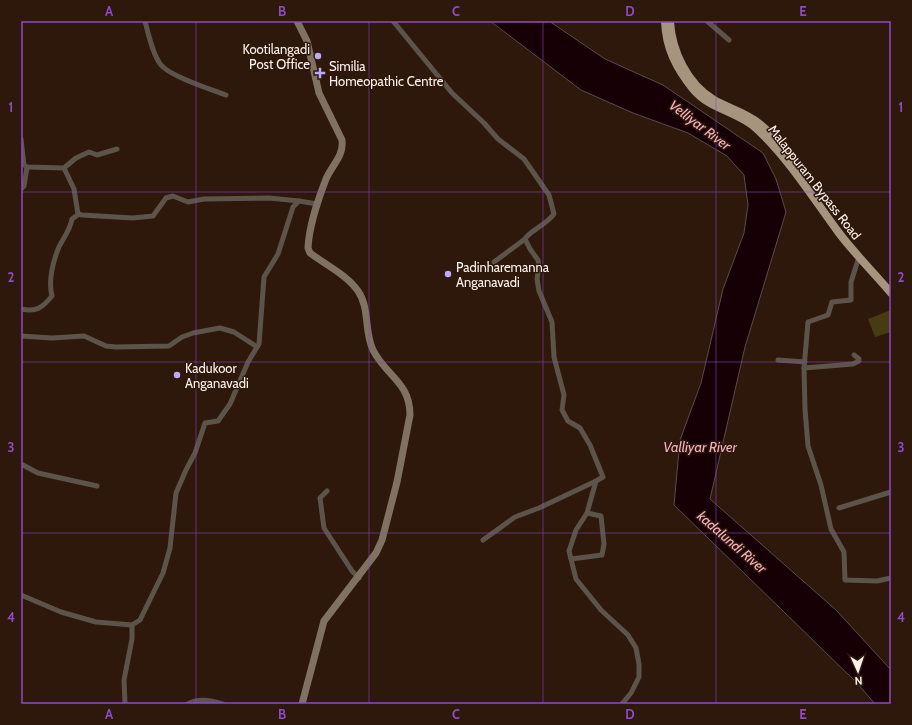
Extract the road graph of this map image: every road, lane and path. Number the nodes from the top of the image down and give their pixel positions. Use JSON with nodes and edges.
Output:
{"nodes":[{"id":1,"x":145,"y":21,"type":"edge"},
{"id":2,"x":297,"y":21,"type":"edge"},
{"id":3,"x":393,"y":21,"type":"edge"},
{"id":4,"x":664,"y":21,"type":"edge"},
{"id":5,"x":670,"y":21,"type":"edge"},
{"id":6,"x":707,"y":21,"type":"edge"},
{"id":7,"x":729,"y":40,"type":"dead end"},
{"id":8,"x":226,"y":95,"type":"dead end"},
{"id":9,"x":21,"y":139,"type":"edge"},
{"id":10,"x":117,"y":149,"type":"dead end"},
{"id":11,"x":27,"y":167,"type":"junction"},
{"id":12,"x":64,"y":168,"type":"junction"},
{"id":13,"x":21,"y":189,"type":"edge"},
{"id":14,"x":300,"y":201,"type":"junction"},
{"id":15,"x":317,"y":204,"type":"junction"},
{"id":16,"x":79,"y":214,"type":"junction"},
{"id":17,"x":525,"y":239,"type":"junction"},
{"id":18,"x":859,"y":257,"type":"junction"},
{"id":19,"x":494,"y":262,"type":"dead end"},
{"id":20,"x":891,"y":285,"type":"edge"},
{"id":21,"x":891,"y":293,"type":"edge"},
{"id":22,"x":21,"y":309,"type":"edge"},
{"id":23,"x":21,"y":336,"type":"edge"},
{"id":24,"x":257,"y":347,"type":"junction"},
{"id":25,"x":854,"y":355,"type":"dead end"},
{"id":26,"x":778,"y":360,"type":"dead end"},
{"id":27,"x":804,"y":365,"type":"junction"},
{"id":28,"x":21,"y":464,"type":"edge"},
{"id":29,"x":596,"y":481,"type":"junction"},
{"id":30,"x":97,"y":486,"type":"dead end"},
{"id":31,"x":327,"y":491,"type":"dead end"},
{"id":32,"x":891,"y":492,"type":"edge"},
{"id":33,"x":839,"y":508,"type":"dead end"},
{"id":34,"x":587,"y":514,"type":"junction"},
{"id":35,"x":483,"y":540,"type":"dead end"},
{"id":36,"x":571,"y":559,"type":"junction"},
{"id":37,"x":359,"y":578,"type":"junction"},
{"id":38,"x":891,"y":578,"type":"edge"},
{"id":39,"x":21,"y":595,"type":"edge"},
{"id":40,"x":132,"y":624,"type":"junction"},
{"id":41,"x":125,"y":704,"type":"edge"},
{"id":42,"x":188,"y":704,"type":"edge"},
{"id":43,"x":223,"y":704,"type":"edge"},
{"id":44,"x":302,"y":704,"type":"edge"},
{"id":45,"x":622,"y":704,"type":"edge"}],
"edges":[{"from":1,"to":8,"type":"street"},
{"from":2,"to":15,"type":"main road"},
{"from":3,"to":17,"type":"street"},
{"from":4,"to":18,"type":"highway","name":"Malappuram Bypass Road"},
{"from":5,"to":20,"type":"highway","name":"Malappuram Bypass Road"},
{"from":6,"to":7,"type":"street"},
{"from":9,"to":11,"type":"street"},
{"from":10,"to":12,"type":"street"},
{"from":11,"to":12,"type":"street"},
{"from":11,"to":13,"type":"street"},
{"from":12,"to":16,"type":"street"},
{"from":14,"to":15,"type":"street"},
{"from":14,"to":16,"type":"street"},
{"from":14,"to":24,"type":"street"},
{"from":15,"to":37,"type":"main road"},
{"from":16,"to":22,"type":"street"},
{"from":17,"to":19,"type":"street"},
{"from":17,"to":29,"type":"street"},
{"from":18,"to":21,"type":"highway","name":"Malappuram Bypass Road"},
{"from":18,"to":27,"type":"street"},
{"from":23,"to":24,"type":"street"},
{"from":24,"to":40,"type":"street"},
{"from":25,"to":27,"type":"street"},
{"from":26,"to":27,"type":"street"},
{"from":27,"to":38,"type":"street"},
{"from":28,"to":30,"type":"street"},
{"from":29,"to":34,"type":"street"},
{"from":29,"to":35,"type":"street"},
{"from":31,"to":37,"type":"street"},
{"from":32,"to":33,"type":"street"},
{"from":34,"to":36,"type":"street"},
{"from":34,"to":36,"type":"street"},
{"from":36,"to":45,"type":"street"},
{"from":37,"to":44,"type":"main road"},
{"from":39,"to":40,"type":"street"},
{"from":40,"to":41,"type":"street"},
{"from":42,"to":43,"type":"street"}]}
